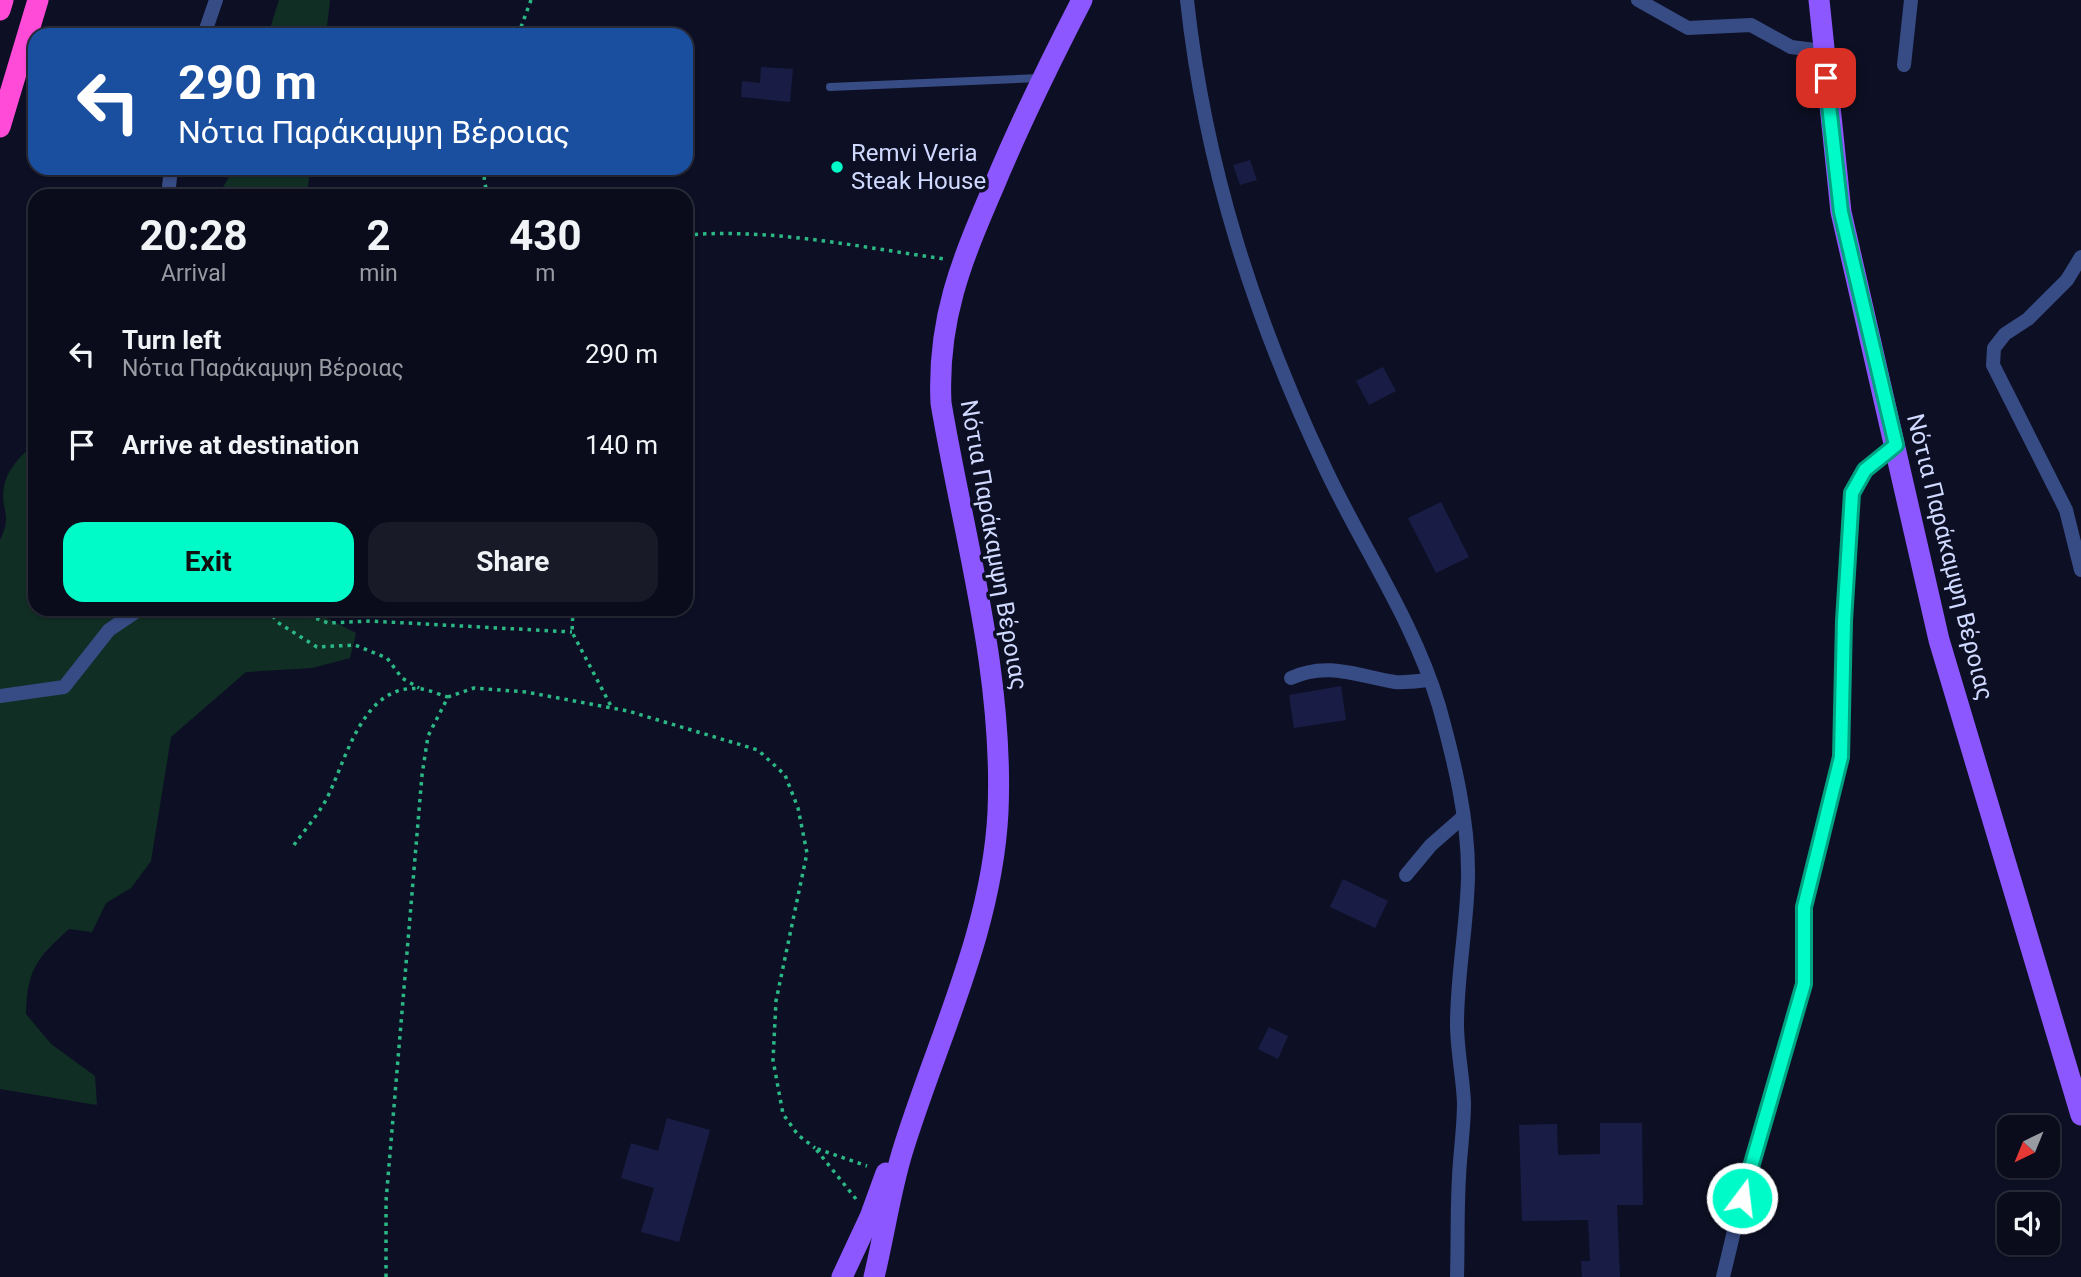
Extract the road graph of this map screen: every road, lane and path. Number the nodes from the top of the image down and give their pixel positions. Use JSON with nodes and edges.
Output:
{"nodes":[{"id":1,"x":3,"y":0,"type":"edge"},
{"id":2,"x":38,"y":0,"type":"edge"},
{"id":3,"x":216,"y":0,"type":"edge"},
{"id":4,"x":531,"y":0,"type":"edge"},
{"id":5,"x":1082,"y":0,"type":"edge"},
{"id":6,"x":1187,"y":0,"type":"edge"},
{"id":7,"x":1638,"y":0,"type":"edge"},
{"id":8,"x":1819,"y":0,"type":"edge"},
{"id":9,"x":1911,"y":0,"type":"edge"},
{"id":10,"x":0,"y":10,"type":"edge"},
{"id":11,"x":30,"y":28,"type":"edge"},
{"id":12,"x":206,"y":28,"type":"edge"},
{"id":13,"x":521,"y":28,"type":"edge"},
{"id":14,"x":28,"y":33,"type":"edge"},
{"id":15,"x":1823,"y":51,"type":"junction"},
{"id":16,"x":1905,"y":65,"type":"dead end"},
{"id":17,"x":1042,"y":78,"type":"junction"},
{"id":18,"x":830,"y":88,"type":"dead end"},
{"id":19,"x":0,"y":127,"type":"edge"},
{"id":20,"x":693,"y":235,"type":"edge"},
{"id":21,"x":2081,"y":257,"type":"edge"},
{"id":22,"x":962,"y":261,"type":"junction"},
{"id":23,"x":1896,"y":445,"type":"junction"},
{"id":24,"x":2081,"y":570,"type":"edge"},
{"id":25,"x":130,"y":616,"type":"edge"},
{"id":26,"x":273,"y":616,"type":"edge"},
{"id":27,"x":310,"y":616,"type":"edge"},
{"id":28,"x":573,"y":616,"type":"edge"},
{"id":29,"x":572,"y":632,"type":"junction"},
{"id":30,"x":1290,"y":678,"type":"dead end"},
{"id":31,"x":1429,"y":680,"type":"junction"},
{"id":32,"x":421,"y":689,"type":"junction"},
{"id":33,"x":0,"y":696,"type":"edge"},
{"id":34,"x":448,"y":697,"type":"junction"},
{"id":35,"x":612,"y":708,"type":"junction"},
{"id":36,"x":1463,"y":817,"type":"junction"},
{"id":37,"x":294,"y":845,"type":"dead end"},
{"id":38,"x":1406,"y":874,"type":"dead end"},
{"id":39,"x":2081,"y":1115,"type":"edge"},
{"id":40,"x":815,"y":1148,"type":"junction"},
{"id":41,"x":901,"y":1155,"type":"junction"},
{"id":42,"x":886,"y":1173,"type":"junction"},
{"id":43,"x":870,"y":1217,"type":"junction"},
{"id":44,"x":386,"y":1277,"type":"edge"},
{"id":45,"x":842,"y":1277,"type":"edge"},
{"id":46,"x":874,"y":1277,"type":"edge"},
{"id":47,"x":1457,"y":1277,"type":"edge"},
{"id":48,"x":1723,"y":1277,"type":"edge"}],
"edges":[{"from":1,"to":10,"type":"highway"},
{"from":2,"to":11,"type":"highway"},
{"from":3,"to":12,"type":"street"},
{"from":4,"to":13,"type":"path"},
{"from":5,"to":17,"type":"main road","name":"Νότια Παράκαμψη Βέροιας"},
{"from":6,"to":31,"type":"street"},
{"from":7,"to":15,"type":"street"},
{"from":8,"to":15,"type":"main road","name":"Νότια Παράκαμψη Βέροιας"},
{"from":9,"to":16,"type":"street"},
{"from":14,"to":19,"type":"highway"},
{"from":15,"to":23,"type":"main road","name":"Νότια Παράκαμψη Βέροιας"},
{"from":17,"to":18,"type":"lane"},
{"from":17,"to":22,"type":"main road","name":"Νότια Παράκαμψη Βέροιας"},
{"from":20,"to":22,"type":"path"},
{"from":21,"to":24,"type":"street"},
{"from":22,"to":41,"type":"main road","name":"Νότια Παράκαμψη Βέροιας"},
{"from":23,"to":39,"type":"main road","name":"Νότια Παράκαμψη Βέροιας"},
{"from":23,"to":48,"type":"street"},
{"from":25,"to":33,"type":"street"},
{"from":26,"to":32,"type":"path"},
{"from":27,"to":29,"type":"path"},
{"from":28,"to":29,"type":"path"},
{"from":29,"to":35,"type":"path"},
{"from":30,"to":31,"type":"street"},
{"from":31,"to":36,"type":"street"},
{"from":32,"to":34,"type":"path"},
{"from":32,"to":37,"type":"path"},
{"from":34,"to":35,"type":"path"},
{"from":34,"to":44,"type":"path"},
{"from":35,"to":40,"type":"path"},
{"from":36,"to":38,"type":"street"},
{"from":36,"to":47,"type":"street"},
{"from":40,"to":42,"type":"path"},
{"from":40,"to":43,"type":"path"},
{"from":41,"to":42,"type":"main road","name":"Νότια Παράκαμψη Βέροιας"},
{"from":41,"to":46,"type":"main road","name":"Νότια Παράκαμψη Βέροιας"},
{"from":42,"to":43,"type":"main road","name":"Νότια Παράκαμψη Βέροιας"},
{"from":43,"to":45,"type":"main road","name":"Νότια Παράκαμψη Βέροιας"}]}
